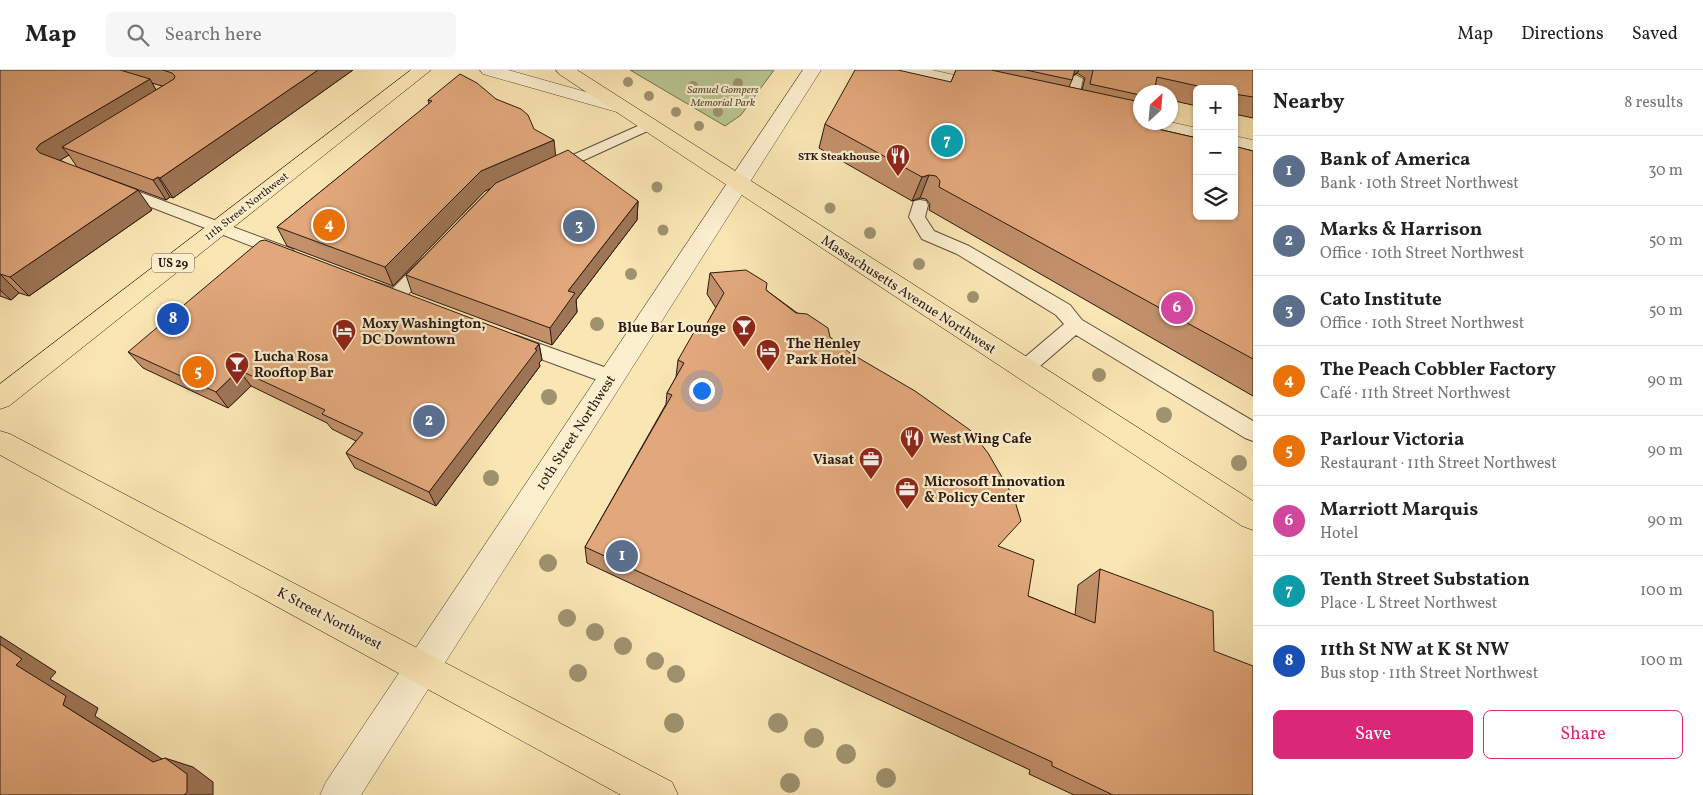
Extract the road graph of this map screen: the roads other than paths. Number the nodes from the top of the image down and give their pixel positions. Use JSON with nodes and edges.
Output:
{"nodes":[{"id":1,"x":422,"y":70,"type":"edge"},
{"id":2,"x":489,"y":70,"type":"edge"},
{"id":3,"x":565,"y":70,"type":"edge"},
{"id":4,"x":812,"y":70,"type":"edge"},
{"id":5,"x":917,"y":71,"type":"edge"},
{"id":6,"x":1076,"y":79,"type":"dead end"},
{"id":7,"x":1004,"y":91,"type":"edge"},
{"id":8,"x":1051,"y":102,"type":"edge"},
{"id":9,"x":1070,"y":106,"type":"junction"},
{"id":10,"x":623,"y":108,"type":"junction"},
{"id":11,"x":1087,"y":110,"type":"edge"},
{"id":12,"x":649,"y":124,"type":"junction"},
{"id":13,"x":1178,"y":130,"type":"edge"},
{"id":14,"x":1193,"y":133,"type":"edge"},
{"id":15,"x":1238,"y":143,"type":"edge"},
{"id":16,"x":1253,"y":146,"type":"edge"},
{"id":17,"x":535,"y":177,"type":"edge"},
{"id":18,"x":738,"y":182,"type":"junction"},
{"id":19,"x":107,"y":185,"type":"edge"},
{"id":20,"x":920,"y":205,"type":"edge"},
{"id":21,"x":219,"y":228,"type":"junction"},
{"id":22,"x":437,"y":253,"type":"edge"},
{"id":23,"x":305,"y":260,"type":"edge"},
{"id":24,"x":360,"y":282,"type":"edge"},
{"id":25,"x":396,"y":296,"type":"junction"},
{"id":26,"x":414,"y":303,"type":"edge"},
{"id":27,"x":1075,"y":325,"type":"junction"},
{"id":28,"x":497,"y":335,"type":"edge"},
{"id":29,"x":1025,"y":368,"type":"junction"},
{"id":30,"x":611,"y":377,"type":"junction"},
{"id":31,"x":0,"y":398,"type":"edge"},
{"id":32,"x":1253,"y":432,"type":"edge"},
{"id":33,"x":0,"y":442,"type":"edge"},
{"id":34,"x":1253,"y":517,"type":"edge"},
{"id":35,"x":422,"y":667,"type":"junction"},
{"id":36,"x":339,"y":795,"type":"edge"},
{"id":37,"x":659,"y":795,"type":"edge"}],
"edges":[{"from":1,"to":21,"type":"main road","name":"11th Street Northwest","number":"US 29"},
{"from":2,"to":10,"type":"street"},
{"from":3,"to":10,"type":"main road","name":"Massachusetts Avenue Northwest"},
{"from":4,"to":18,"type":"street","name":"10th Street Northwest"},
{"from":5,"to":7,"type":"street"},
{"from":6,"to":9,"type":"lane"},
{"from":8,"to":9,"type":"street"},
{"from":9,"to":11,"type":"street"},
{"from":10,"to":12,"type":"main road","name":"Massachusetts Avenue Northwest"},
{"from":12,"to":17,"type":"lane"},
{"from":12,"to":18,"type":"main road","name":"Massachusetts Avenue Northwest"},
{"from":13,"to":14,"type":"street"},
{"from":15,"to":16,"type":"street"},
{"from":18,"to":29,"type":"main road","name":"Massachusetts Avenue Northwest"},
{"from":18,"to":30,"type":"street","name":"10th Street Northwest"},
{"from":19,"to":21,"type":"lane"},
{"from":20,"to":27,"type":"lane"},
{"from":21,"to":23,"type":"lane"},
{"from":21,"to":31,"type":"main road","name":"11th Street Northwest","number":"US 29"},
{"from":22,"to":25,"type":"lane"},
{"from":24,"to":25,"type":"lane"},
{"from":25,"to":26,"type":"lane"},
{"from":27,"to":29,"type":"lane"},
{"from":27,"to":32,"type":"lane"},
{"from":28,"to":30,"type":"lane"},
{"from":29,"to":34,"type":"main road","name":"Massachusetts Avenue Northwest"},
{"from":30,"to":35,"type":"street","name":"10th Street Northwest"},
{"from":33,"to":35,"type":"main road","name":"K Street Northwest"},
{"from":35,"to":36,"type":"street","name":"10th Street Northwest"},
{"from":35,"to":37,"type":"main road","name":"K Street Northwest"}]}
